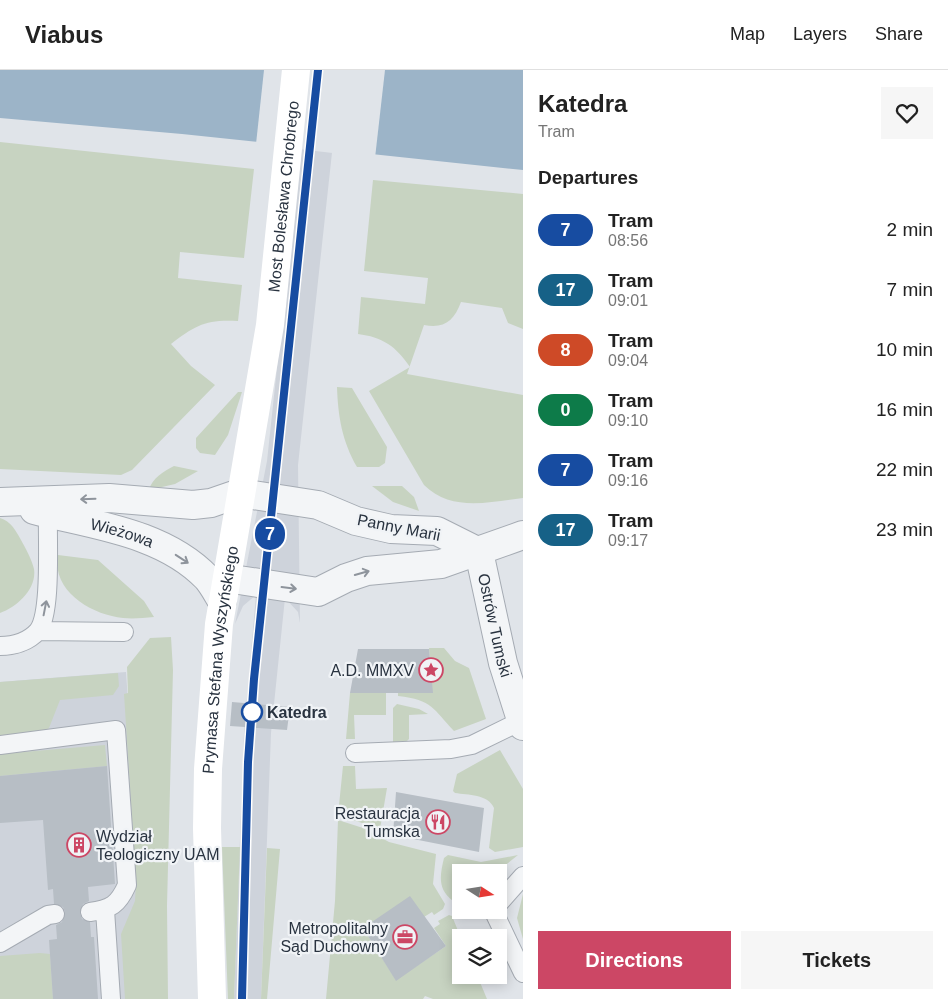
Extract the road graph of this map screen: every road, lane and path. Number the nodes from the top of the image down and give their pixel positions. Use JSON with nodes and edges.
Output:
{"nodes":[{"id":1,"x":296,"y":70,"type":"edge"},
{"id":2,"x":270,"y":325,"type":"joint"},
{"id":3,"x":240,"y":494,"type":"junction"},
{"id":4,"x":2,"y":502,"type":"edge"},
{"id":5,"x":48,"y":513,"type":"junction"},
{"id":6,"x":523,"y":535,"type":"edge"},
{"id":7,"x":478,"y":552,"type":"junction"},
{"id":8,"x":224,"y":589,"type":"junction"},
{"id":9,"x":38,"y":631,"type":"junction"},
{"id":10,"x":124,"y":632,"type":"dead end"},
{"id":11,"x":0,"y":646,"type":"edge"},
{"id":12,"x":522,"y":724,"type":"edge"},
{"id":13,"x":0,"y":746,"type":"edge"},
{"id":14,"x":355,"y":752,"type":"dead end"},
{"id":15,"x":523,"y":876,"type":"edge"},
{"id":16,"x":508,"y":893,"type":"edge"},
{"id":17,"x":55,"y":914,"type":"dead end"},
{"id":18,"x":497,"y":919,"type":"edge"},
{"id":19,"x":0,"y":943,"type":"edge"},
{"id":20,"x":523,"y":973,"type":"edge"},
{"id":21,"x":111,"y":999,"type":"edge"},
{"id":22,"x":212,"y":999,"type":"edge"}],
"edges":[{"from":1,"to":2,"type":"street","name":"Most Bolesława Chrobrego"},
{"from":2,"to":3,"type":"street","name":"Prymasa Stefana Wyszyńskiego"},
{"from":3,"to":4,"type":"street","name":"Wieżowa","one_way":true},
{"from":3,"to":7,"type":"street","name":"Panny Marii"},
{"from":3,"to":8,"type":"street","name":"Prymasa Stefana Wyszyńskiego"},
{"from":4,"to":5,"type":"street","name":"Wieżowa"},
{"from":5,"to":8,"type":"street","name":"Wieżowa","one_way":true},
{"from":9,"to":5,"type":"lane","one_way":true},
{"from":6,"to":7,"type":"street","name":"Panny Marii"},
{"from":8,"to":7,"type":"street","name":"Panny Marii","one_way":true},
{"from":7,"to":12,"type":"street","name":"Ostrów Tumski"},
{"from":8,"to":22,"type":"street","name":"Prymasa Stefana Wyszyńskiego"},
{"from":9,"to":10,"type":"lane"},
{"from":9,"to":11,"type":"lane"},
{"from":12,"to":14,"type":"lane"},
{"from":13,"to":21,"type":"lane"},
{"from":15,"to":16,"type":"lane"},
{"from":17,"to":19,"type":"lane"},
{"from":18,"to":20,"type":"lane"}]}
